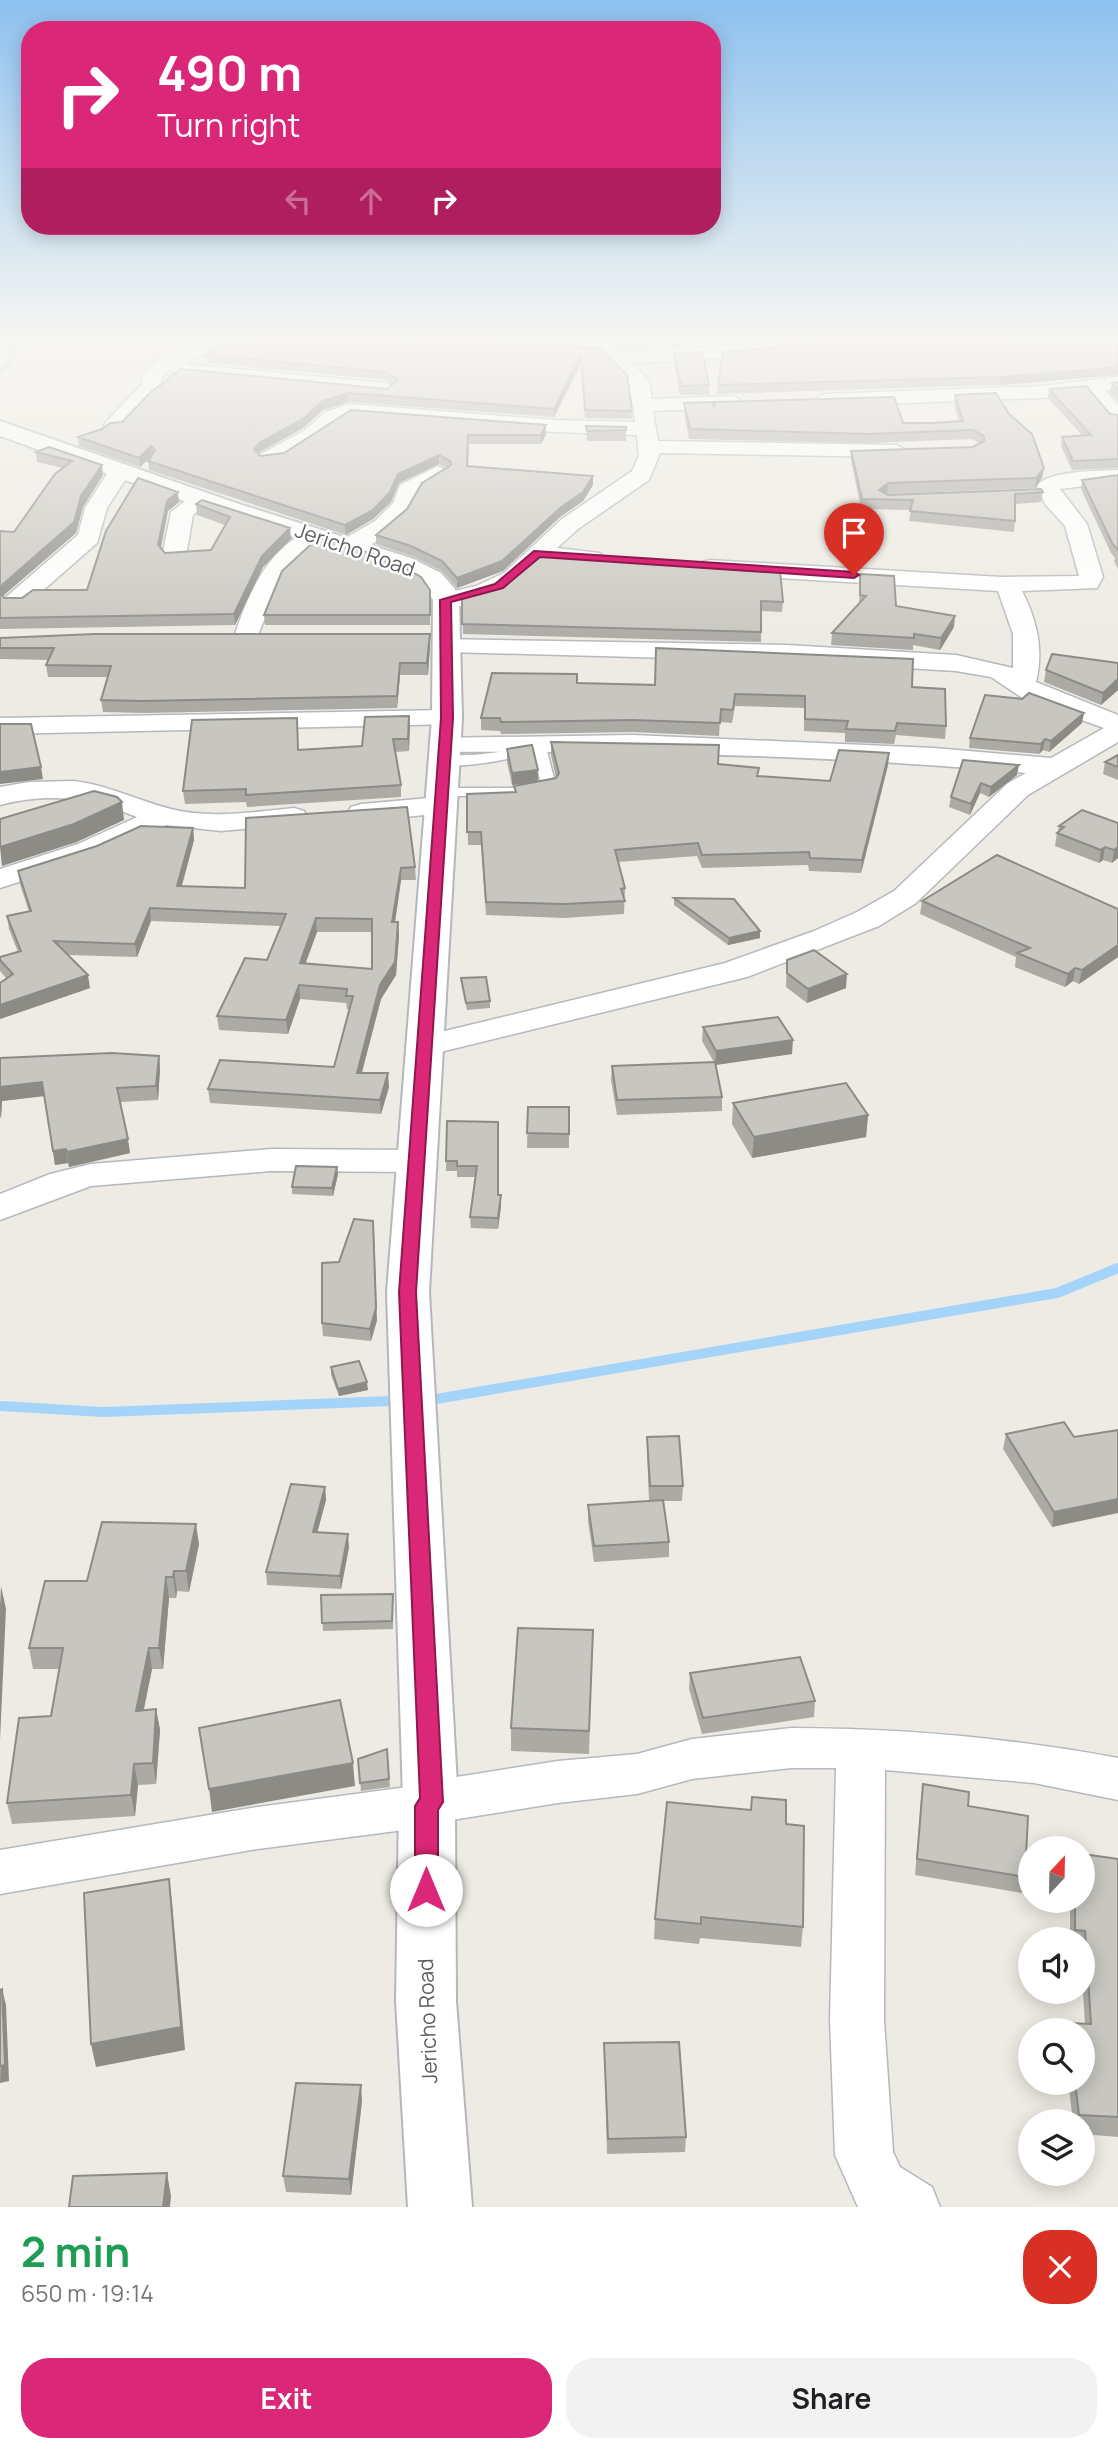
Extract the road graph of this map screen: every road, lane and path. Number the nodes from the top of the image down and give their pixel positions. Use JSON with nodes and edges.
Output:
{"nodes":[{"id":1,"x":42,"y":443,"type":"edge"},
{"id":2,"x":296,"y":443,"type":"edge"},
{"id":3,"x":648,"y":443,"type":"edge"},
{"id":4,"x":760,"y":443,"type":"edge"},
{"id":5,"x":918,"y":450,"type":"edge"},
{"id":6,"x":268,"y":458,"type":"edge"},
{"id":7,"x":120,"y":471,"type":"junction"},
{"id":8,"x":438,"y":472,"type":"edge"},
{"id":9,"x":1118,"y":476,"type":"edge"},
{"id":10,"x":202,"y":499,"type":"junction"},
{"id":11,"x":333,"y":541,"type":"junction"},
{"id":12,"x":537,"y":554,"type":"junction"},
{"id":13,"x":174,"y":556,"type":"edge"},
{"id":14,"x":615,"y":560,"type":"edge"},
{"id":15,"x":693,"y":566,"type":"edge"},
{"id":16,"x":1002,"y":584,"type":"junction"},
{"id":17,"x":15,"y":602,"type":"edge"},
{"id":18,"x":440,"y":629,"type":"junction"},
{"id":19,"x":220,"y":636,"type":"edge"},
{"id":20,"x":1022,"y":685,"type":"junction"},
{"id":21,"x":1118,"y":724,"type":"edge"},
{"id":22,"x":0,"y":726,"type":"edge"},
{"id":23,"x":1118,"y":731,"type":"edge"},
{"id":24,"x":444,"y":764,"type":"junction"},
{"id":25,"x":1055,"y":767,"type":"junction"},
{"id":26,"x":0,"y":796,"type":"edge"},
{"id":27,"x":163,"y":816,"type":"junction"},
{"id":28,"x":0,"y":880,"type":"edge"},
{"id":29,"x":424,"y":1046,"type":"junction"},
{"id":30,"x":416,"y":1161,"type":"junction"},
{"id":31,"x":0,"y":1208,"type":"edge"},
{"id":32,"x":860,"y":1748,"type":"junction"},
{"id":33,"x":1118,"y":1779,"type":"edge"},
{"id":34,"x":429,"y":1804,"type":"junction"},
{"id":35,"x":0,"y":1872,"type":"edge"},
{"id":36,"x":903,"y":2205,"type":"edge"},
{"id":37,"x":440,"y":2207,"type":"edge"}],
"edges":[{"from":1,"to":7,"type":"street","name":"Jericho Road"},
{"from":2,"to":6,"type":"street"},
{"from":3,"to":12,"type":"street"},
{"from":4,"to":5,"type":"street"},
{"from":7,"to":10,"type":"street","name":"Jericho Road"},
{"from":7,"to":17,"type":"street"},
{"from":8,"to":11,"type":"street"},
{"from":9,"to":16,"type":"street"},
{"from":10,"to":11,"type":"street","name":"Jericho Road"},
{"from":10,"to":13,"type":"street"},
{"from":11,"to":18,"type":"street","name":"Jericho Road"},
{"from":11,"to":19,"type":"street"},
{"from":12,"to":14,"type":"street"},
{"from":12,"to":18,"type":"street"},
{"from":15,"to":16,"type":"street"},
{"from":16,"to":20,"type":"street"},
{"from":18,"to":20,"type":"street"},
{"from":18,"to":24,"type":"street","name":"Jericho Road"},
{"from":20,"to":21,"type":"street"},
{"from":22,"to":24,"type":"street"},
{"from":23,"to":25,"type":"street"},
{"from":24,"to":24,"type":"lane"},
{"from":24,"to":25,"type":"street"},
{"from":24,"to":27,"type":"street"},
{"from":24,"to":29,"type":"street","name":"Jericho Road"},
{"from":25,"to":29,"type":"street"},
{"from":26,"to":27,"type":"street"},
{"from":27,"to":28,"type":"street"},
{"from":29,"to":30,"type":"street","name":"Jericho Road"},
{"from":30,"to":31,"type":"street"},
{"from":30,"to":34,"type":"street","name":"Jericho Road"},
{"from":32,"to":33,"type":"street"},
{"from":32,"to":34,"type":"street"},
{"from":32,"to":36,"type":"street"},
{"from":34,"to":35,"type":"street"},
{"from":34,"to":37,"type":"street","name":"Jericho Road"}]}
